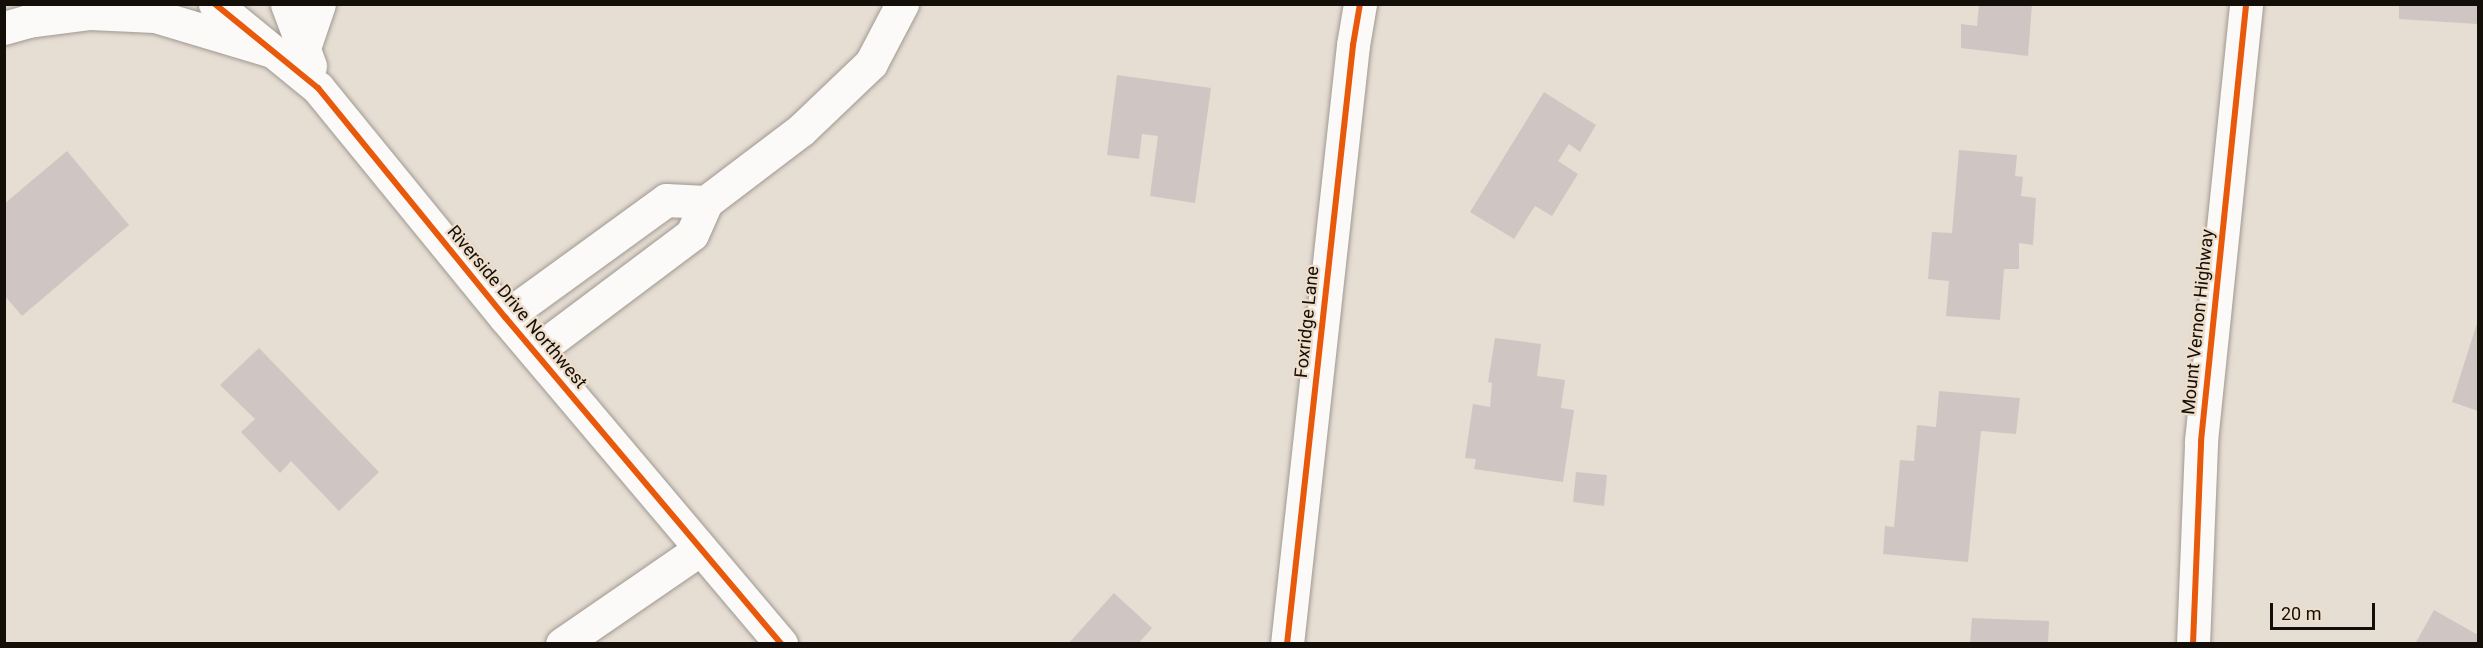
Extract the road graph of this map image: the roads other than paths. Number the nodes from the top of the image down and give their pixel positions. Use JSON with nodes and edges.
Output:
{"nodes":[{"id":1,"x":215,"y":4,"type":"edge"},
{"id":2,"x":287,"y":4,"type":"edge"},
{"id":3,"x":319,"y":4,"type":"edge"},
{"id":4,"x":902,"y":4,"type":"edge"},
{"id":5,"x":1360,"y":4,"type":"edge"},
{"id":6,"x":2246,"y":4,"type":"edge"},
{"id":7,"x":4,"y":28,"type":"edge"},
{"id":8,"x":288,"y":50,"type":"junction"},
{"id":9,"x":706,"y":202,"type":"junction"},
{"id":10,"x":505,"y":317,"type":"junction"},
{"id":11,"x":534,"y":352,"type":"junction"},
{"id":12,"x":700,"y":549,"type":"junction"},
{"id":13,"x":562,"y":644,"type":"edge"},
{"id":14,"x":781,"y":644,"type":"edge"},
{"id":15,"x":1287,"y":644,"type":"edge"},
{"id":16,"x":2193,"y":644,"type":"edge"}],
"edges":[{"from":1,"to":8,"type":"main road","name":"Riverside Drive Northwest"},
{"from":2,"to":8,"type":"main road"},
{"from":3,"to":8,"type":"main road"},
{"from":4,"to":9,"type":"main road"},
{"from":5,"to":15,"type":"main road","name":"Foxridge Lane"},
{"from":6,"to":16,"type":"main road","name":"Mount Vernon Highway"},
{"from":7,"to":8,"type":"main road"},
{"from":8,"to":10,"type":"main road","name":"Riverside Drive Northwest"},
{"from":9,"to":10,"type":"main road"},
{"from":9,"to":11,"type":"main road"},
{"from":10,"to":11,"type":"main road","name":"Riverside Drive Northwest"},
{"from":11,"to":12,"type":"main road","name":"Riverside Drive Northwest"},
{"from":12,"to":13,"type":"main road"},
{"from":12,"to":14,"type":"main road","name":"Riverside Drive Northwest"}]}
